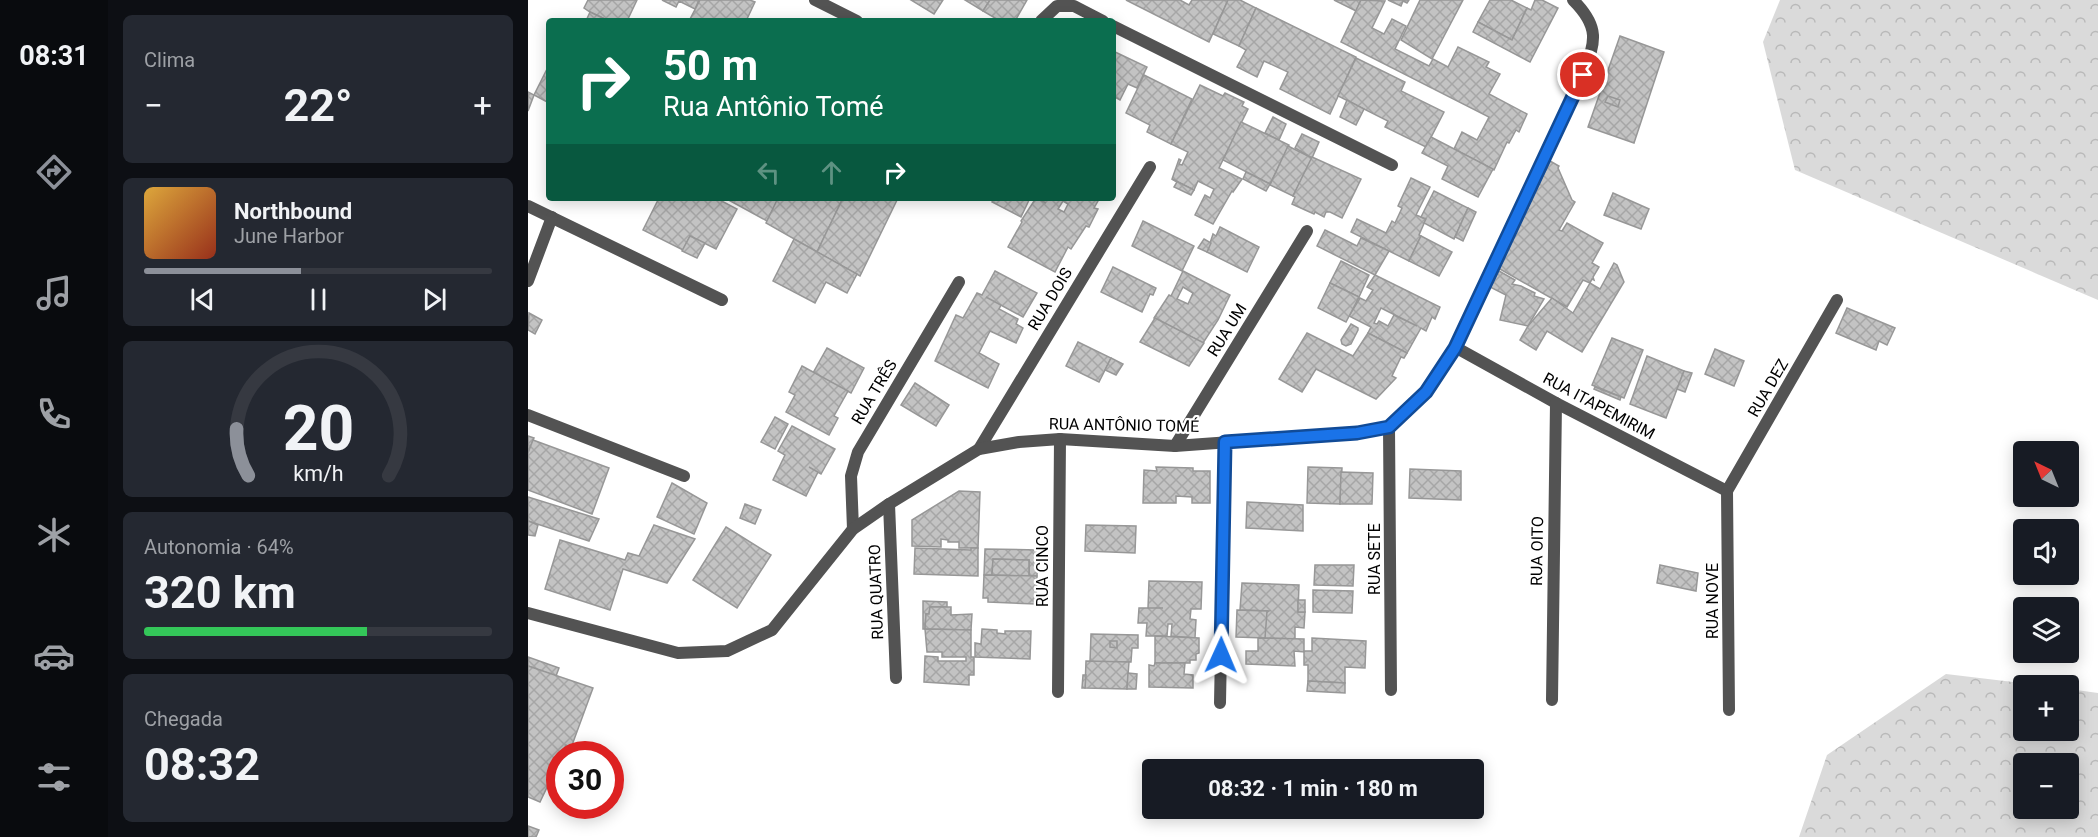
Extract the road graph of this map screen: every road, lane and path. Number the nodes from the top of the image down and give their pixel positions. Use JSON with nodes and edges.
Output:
{"nodes":[{"id":1,"x":815,"y":0,"type":"edge"},
{"id":2,"x":1575,"y":2,"type":"edge"},
{"id":3,"x":851,"y":18,"type":"edge"},
{"id":4,"x":1044,"y":18,"type":"edge"},
{"id":5,"x":1097,"y":18,"type":"edge"},
{"id":6,"x":1116,"y":27,"type":"edge"},
{"id":7,"x":1392,"y":165,"type":"dead end"},
{"id":8,"x":1150,"y":166,"type":"dead end"},
{"id":9,"x":528,"y":206,"type":"edge"},
{"id":10,"x":552,"y":217,"type":"junction"},
{"id":11,"x":1308,"y":231,"type":"dead end"},
{"id":12,"x":528,"y":281,"type":"edge"},
{"id":13,"x":959,"y":282,"type":"dead end"},
{"id":14,"x":722,"y":300,"type":"dead end"},
{"id":15,"x":1837,"y":300,"type":"dead end"},
{"id":16,"x":1455,"y":348,"type":"junction"},
{"id":17,"x":1556,"y":403,"type":"junction"},
{"id":18,"x":528,"y":415,"type":"edge"},
{"id":19,"x":1389,"y":427,"type":"junction"},
{"id":20,"x":1060,"y":439,"type":"junction"},
{"id":21,"x":1225,"y":442,"type":"junction"},
{"id":22,"x":1175,"y":446,"type":"junction"},
{"id":23,"x":979,"y":449,"type":"junction"},
{"id":24,"x":684,"y":476,"type":"dead end"},
{"id":25,"x":1727,"y":491,"type":"junction"},
{"id":26,"x":889,"y":504,"type":"junction"},
{"id":27,"x":853,"y":529,"type":"junction"},
{"id":28,"x":528,"y":613,"type":"edge"},
{"id":29,"x":896,"y":678,"type":"dead end"},
{"id":30,"x":1391,"y":690,"type":"dead end"},
{"id":31,"x":1058,"y":692,"type":"dead end"},
{"id":32,"x":1552,"y":700,"type":"dead end"},
{"id":33,"x":1220,"y":703,"type":"dead end"},
{"id":34,"x":1729,"y":710,"type":"dead end"}],
"edges":[{"from":1,"to":3,"type":"street"},
{"from":2,"to":16,"type":"street"},
{"from":4,"to":5,"type":"street"},
{"from":6,"to":7,"type":"street"},
{"from":8,"to":23,"type":"street","name":"RUA DOIS"},
{"from":9,"to":10,"type":"street"},
{"from":10,"to":12,"type":"street"},
{"from":10,"to":14,"type":"street"},
{"from":11,"to":22,"type":"street","name":"RUA UM"},
{"from":13,"to":27,"type":"street","name":"RUA TRÊS"},
{"from":15,"to":25,"type":"street","name":"RUA DEZ"},
{"from":16,"to":17,"type":"street","name":"RUA ITAPEMIRIM"},
{"from":16,"to":19,"type":"street"},
{"from":17,"to":25,"type":"street","name":"RUA ITAPEMIRIM"},
{"from":17,"to":32,"type":"street","name":"RUA OITO"},
{"from":18,"to":24,"type":"street"},
{"from":19,"to":21,"type":"street","name":"RUA ANTÔNIO TOMÉ"},
{"from":19,"to":30,"type":"street","name":"RUA SETE"},
{"from":20,"to":22,"type":"street","name":"RUA ANTÔNIO TOMÉ"},
{"from":20,"to":23,"type":"street","name":"RUA ANTÔNIO TOMÉ"},
{"from":20,"to":31,"type":"street","name":"RUA CINCO"},
{"from":21,"to":22,"type":"street","name":"RUA ANTÔNIO TOMÉ"},
{"from":21,"to":33,"type":"street"},
{"from":23,"to":26,"type":"street","name":"RUA ANTÔNIO TOMÉ"},
{"from":25,"to":34,"type":"street","name":"RUA NOVE"},
{"from":26,"to":27,"type":"street","name":"RUA ANTÔNIO TOMÉ"},
{"from":26,"to":29,"type":"street","name":"RUA QUATRO"},
{"from":27,"to":28,"type":"street","name":"RUA ANTÔNIO TOMÉ"}]}
